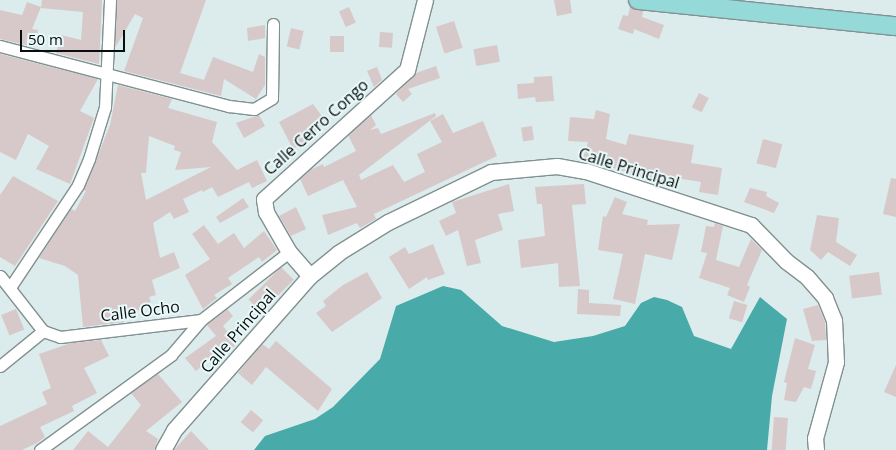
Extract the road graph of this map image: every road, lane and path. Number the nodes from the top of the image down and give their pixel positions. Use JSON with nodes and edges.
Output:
{"nodes":[{"id":1,"x":110,"y":0,"type":"edge"},
{"id":2,"x":425,"y":0,"type":"edge"},
{"id":3,"x":638,"y":0,"type":"edge"},
{"id":4,"x":273,"y":24,"type":"dead end"},
{"id":5,"x":896,"y":26,"type":"edge"},
{"id":6,"x":0,"y":46,"type":"edge"},
{"id":7,"x":107,"y":71,"type":"junction"},
{"id":8,"x":288,"y":252,"type":"junction"},
{"id":9,"x":0,"y":276,"type":"edge"},
{"id":10,"x":310,"y":276,"type":"junction"},
{"id":11,"x":11,"y":286,"type":"junction"},
{"id":12,"x":201,"y":320,"type":"junction"},
{"id":13,"x":43,"y":331,"type":"junction"},
{"id":14,"x":0,"y":366,"type":"edge"},
{"id":15,"x":40,"y":450,"type":"edge"},
{"id":16,"x":163,"y":450,"type":"edge"},
{"id":17,"x":816,"y":450,"type":"edge"}],
"edges":[{"from":1,"to":7,"type":"street"},
{"from":2,"to":8,"type":"street","name":"Calle Cerro Congo"},
{"from":3,"to":5,"type":"main road"},
{"from":4,"to":7,"type":"street"},
{"from":6,"to":7,"type":"street"},
{"from":7,"to":11,"type":"street"},
{"from":8,"to":10,"type":"street","name":"Calle Cerro Congo"},
{"from":8,"to":12,"type":"street","name":"Calle Ocho"},
{"from":9,"to":11,"type":"street"},
{"from":10,"to":16,"type":"street","name":"Calle Principal"},
{"from":10,"to":17,"type":"street","name":"Calle Principal"},
{"from":11,"to":13,"type":"street"},
{"from":12,"to":13,"type":"street","name":"Calle Ocho"},
{"from":12,"to":15,"type":"street"},
{"from":13,"to":14,"type":"street"}]}
